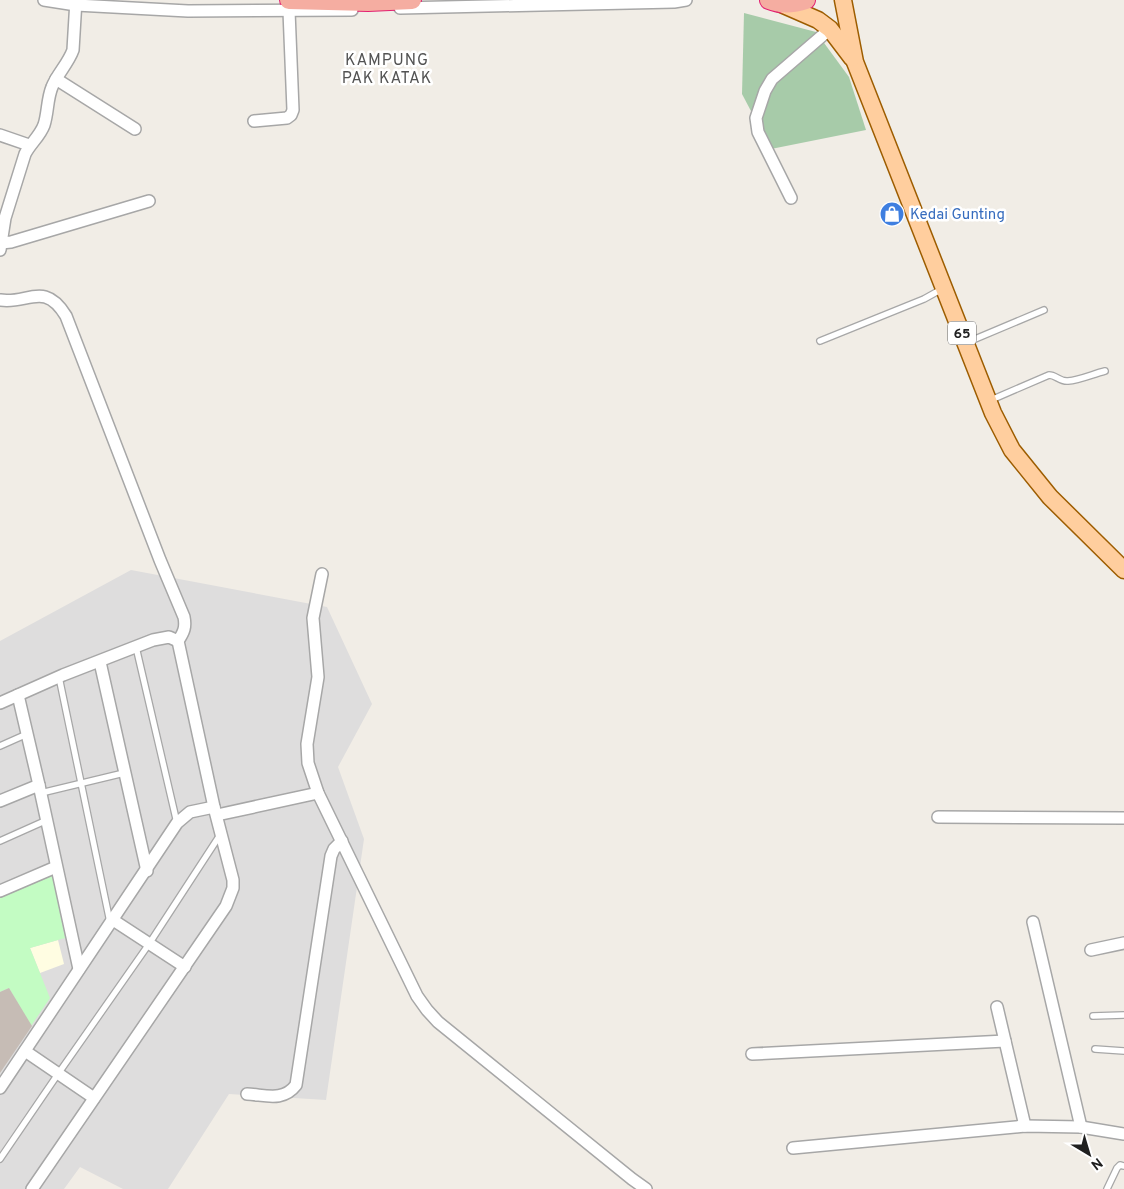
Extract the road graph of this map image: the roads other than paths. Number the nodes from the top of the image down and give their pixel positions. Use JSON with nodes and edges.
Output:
{"nodes":[{"id":1,"x":44,"y":0,"type":"edge"},
{"id":2,"x":412,"y":0,"type":"edge"},
{"id":3,"x":686,"y":0,"type":"edge"},
{"id":4,"x":806,"y":0,"type":"edge"},
{"id":5,"x":843,"y":0,"type":"edge"},
{"id":6,"x":76,"y":2,"type":"edge"},
{"id":7,"x":774,"y":2,"type":"edge"},
{"id":8,"x":289,"y":6,"type":"edge"},
{"id":9,"x":830,"y":29,"type":"junction"},
{"id":10,"x":855,"y":62,"type":"junction"},
{"id":11,"x":56,"y":79,"type":"junction"},
{"id":12,"x":254,"y":121,"type":"dead end"},
{"id":13,"x":135,"y":129,"type":"dead end"},
{"id":14,"x":0,"y":135,"type":"edge"},
{"id":15,"x":29,"y":145,"type":"junction"},
{"id":16,"x":792,"y":198,"type":"dead end"},
{"id":17,"x":149,"y":201,"type":"dead end"},
{"id":18,"x":1,"y":247,"type":"edge"},
{"id":19,"x":944,"y":288,"type":"junction"},
{"id":20,"x":0,"y":300,"type":"edge"},
{"id":21,"x":1044,"y":310,"type":"dead end"},
{"id":22,"x":820,"y":340,"type":"dead end"},
{"id":23,"x":966,"y":343,"type":"junction"},
{"id":24,"x":1105,"y":371,"type":"dead end"},
{"id":25,"x":989,"y":401,"type":"junction"},
{"id":26,"x":1124,"y":570,"type":"edge"},
{"id":27,"x":322,"y":574,"type":"dead end"},
{"id":28,"x":178,"y":641,"type":"junction"},
{"id":29,"x":136,"y":647,"type":"junction"},
{"id":30,"x":100,"y":662,"type":"junction"},
{"id":31,"x":58,"y":677,"type":"junction"},
{"id":32,"x":18,"y":695,"type":"junction"},
{"id":33,"x":0,"y":704,"type":"edge"},
{"id":34,"x":27,"y":734,"type":"junction"},
{"id":35,"x":0,"y":746,"type":"edge"},
{"id":36,"x":124,"y":773,"type":"junction"},
{"id":37,"x":80,"y":783,"type":"junction"},
{"id":38,"x":40,"y":789,"type":"junction"},
{"id":39,"x":318,"y":793,"type":"junction"},
{"id":40,"x":0,"y":801,"type":"edge"},
{"id":41,"x":216,"y":811,"type":"junction"},
{"id":42,"x":938,"y":817,"type":"dead end"},
{"id":43,"x":1124,"y":818,"type":"edge"},
{"id":44,"x":47,"y":820,"type":"junction"},
{"id":45,"x":177,"y":823,"type":"junction"},
{"id":46,"x":221,"y":833,"type":"junction"},
{"id":47,"x":0,"y":841,"type":"edge"},
{"id":48,"x":342,"y":841,"type":"junction"},
{"id":49,"x":56,"y":867,"type":"junction"},
{"id":50,"x":146,"y":871,"type":"junction"},
{"id":51,"x":0,"y":891,"type":"edge"},
{"id":52,"x":112,"y":922,"type":"junction"},
{"id":53,"x":1033,"y":922,"type":"dead end"},
{"id":54,"x":149,"y":944,"type":"junction"},
{"id":55,"x":1124,"y":944,"type":"edge"},
{"id":56,"x":1092,"y":950,"type":"dead end"},
{"id":57,"x":185,"y":967,"type":"junction"},
{"id":58,"x":79,"y":970,"type":"junction"},
{"id":59,"x":997,"y":1007,"type":"dead end"},
{"id":60,"x":1124,"y":1015,"type":"edge"},
{"id":61,"x":1093,"y":1016,"type":"dead end"},
{"id":62,"x":1005,"y":1041,"type":"junction"},
{"id":63,"x":1095,"y":1050,"type":"dead end"},
{"id":64,"x":1124,"y":1050,"type":"edge"},
{"id":65,"x":25,"y":1051,"type":"junction"},
{"id":66,"x":752,"y":1054,"type":"dead end"},
{"id":67,"x":58,"y":1074,"type":"junction"},
{"id":68,"x":0,"y":1088,"type":"edge"},
{"id":69,"x":247,"y":1094,"type":"dead end"},
{"id":70,"x":94,"y":1098,"type":"junction"},
{"id":71,"x":1025,"y":1126,"type":"junction"},
{"id":72,"x":1081,"y":1127,"type":"junction"},
{"id":73,"x":1124,"y":1134,"type":"edge"},
{"id":74,"x":794,"y":1148,"type":"dead end"},
{"id":75,"x":0,"y":1159,"type":"edge"},
{"id":76,"x":1124,"y":1166,"type":"edge"},
{"id":77,"x":32,"y":1189,"type":"edge"},
{"id":78,"x":646,"y":1189,"type":"edge"},
{"id":79,"x":1107,"y":1189,"type":"edge"}],
"edges":[{"from":1,"to":6,"type":"street"},
{"from":2,"to":8,"type":"highway"},
{"from":3,"to":8,"type":"street"},
{"from":4,"to":7,"type":"highway"},
{"from":5,"to":10,"type":"main road","number":"65"},
{"from":6,"to":8,"type":"street"},
{"from":6,"to":11,"type":"street"},
{"from":7,"to":9,"type":"main road","number":"65"},
{"from":8,"to":12,"type":"street"},
{"from":9,"to":10,"type":"main road","number":"65"},
{"from":9,"to":16,"type":"street"},
{"from":10,"to":19,"type":"main road","number":"65"},
{"from":11,"to":13,"type":"street"},
{"from":11,"to":15,"type":"street"},
{"from":14,"to":15,"type":"street"},
{"from":15,"to":18,"type":"street"},
{"from":17,"to":18,"type":"street"},
{"from":19,"to":22,"type":"lane"},
{"from":19,"to":23,"type":"main road","number":"65"},
{"from":20,"to":28,"type":"street"},
{"from":21,"to":23,"type":"lane"},
{"from":23,"to":25,"type":"main road","number":"65"},
{"from":24,"to":25,"type":"lane"},
{"from":25,"to":26,"type":"main road","number":"65"},
{"from":27,"to":39,"type":"street"},
{"from":28,"to":29,"type":"street"},
{"from":28,"to":41,"type":"street"},
{"from":29,"to":30,"type":"street"},
{"from":29,"to":45,"type":"lane"},
{"from":30,"to":31,"type":"street"},
{"from":30,"to":36,"type":"street"},
{"from":31,"to":32,"type":"street"},
{"from":31,"to":37,"type":"lane"},
{"from":32,"to":33,"type":"street"},
{"from":32,"to":34,"type":"street"},
{"from":34,"to":35,"type":"lane"},
{"from":34,"to":38,"type":"street"},
{"from":36,"to":37,"type":"lane"},
{"from":36,"to":50,"type":"street"},
{"from":37,"to":38,"type":"lane"},
{"from":37,"to":52,"type":"lane"},
{"from":38,"to":40,"type":"street"},
{"from":38,"to":44,"type":"street"},
{"from":39,"to":41,"type":"street"},
{"from":39,"to":48,"type":"street"},
{"from":41,"to":45,"type":"street"},
{"from":41,"to":46,"type":"street"},
{"from":42,"to":43,"type":"street"},
{"from":44,"to":47,"type":"lane"},
{"from":44,"to":49,"type":"street"},
{"from":45,"to":50,"type":"street"},
{"from":46,"to":54,"type":"lane"},
{"from":46,"to":57,"type":"street"},
{"from":48,"to":69,"type":"street"},
{"from":48,"to":78,"type":"street"},
{"from":49,"to":51,"type":"street"},
{"from":49,"to":58,"type":"street"},
{"from":50,"to":52,"type":"street"},
{"from":52,"to":54,"type":"street"},
{"from":52,"to":58,"type":"street"},
{"from":53,"to":72,"type":"street"},
{"from":54,"to":57,"type":"street"},
{"from":54,"to":67,"type":"lane"},
{"from":55,"to":56,"type":"street"},
{"from":57,"to":70,"type":"street"},
{"from":58,"to":65,"type":"street"},
{"from":59,"to":62,"type":"street"},
{"from":60,"to":61,"type":"lane"},
{"from":62,"to":66,"type":"street"},
{"from":62,"to":71,"type":"street"},
{"from":63,"to":64,"type":"lane"},
{"from":65,"to":67,"type":"street"},
{"from":65,"to":68,"type":"street"},
{"from":67,"to":70,"type":"street"},
{"from":67,"to":75,"type":"lane"},
{"from":70,"to":77,"type":"street"},
{"from":71,"to":72,"type":"street"},
{"from":71,"to":74,"type":"street"},
{"from":72,"to":73,"type":"street"},
{"from":76,"to":79,"type":"lane"}]}
